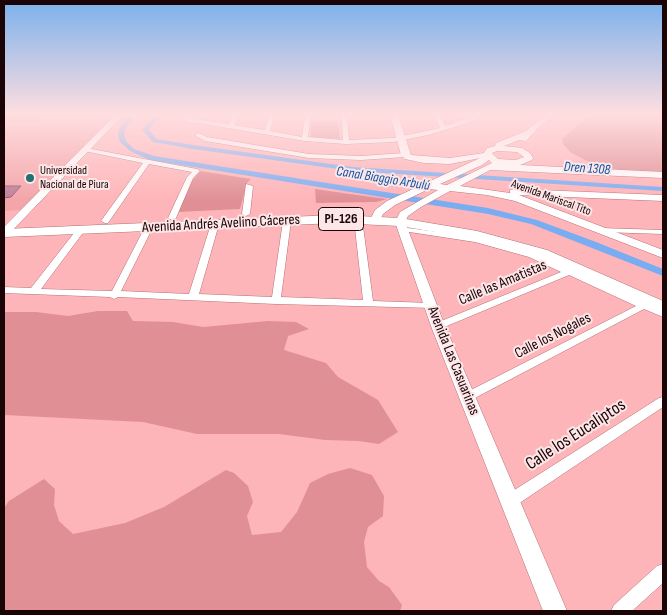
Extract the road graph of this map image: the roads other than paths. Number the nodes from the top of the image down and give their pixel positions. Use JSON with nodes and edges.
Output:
{"nodes":[{"id":1,"x":92,"y":144,"type":"edge"},
{"id":2,"x":238,"y":144,"type":"edge"},
{"id":3,"x":398,"y":144,"type":"edge"},
{"id":4,"x":499,"y":144,"type":"edge"},
{"id":5,"x":520,"y":146,"type":"joint"},
{"id":6,"x":86,"y":150,"type":"junction"},
{"id":7,"x":487,"y":154,"type":"junction"},
{"id":8,"x":401,"y":155,"type":"junction"},
{"id":9,"x":476,"y":156,"type":"junction"},
{"id":10,"x":528,"y":160,"type":"junction"},
{"id":11,"x":147,"y":162,"type":"junction"},
{"id":12,"x":503,"y":162,"type":"junction"},
{"id":13,"x":514,"y":163,"type":"junction"},
{"id":14,"x":550,"y":169,"type":"junction"},
{"id":15,"x":462,"y":170,"type":"junction"},
{"id":16,"x":482,"y":171,"type":"junction"},
{"id":17,"x":663,"y":175,"type":"edge"},
{"id":18,"x":446,"y":185,"type":"junction"},
{"id":19,"x":249,"y":186,"type":"dead end"},
{"id":20,"x":528,"y":192,"type":"junction"},
{"id":21,"x":663,"y":198,"type":"edge"},
{"id":22,"x":532,"y":203,"type":"junction"},
{"id":23,"x":246,"y":214,"type":"junction"},
{"id":24,"x":377,"y":216,"type":"junction"},
{"id":25,"x":172,"y":218,"type":"junction"},
{"id":26,"x":358,"y":219,"type":"junction"},
{"id":27,"x":105,"y":221,"type":"junction"},
{"id":28,"x":286,"y":221,"type":"junction"},
{"id":29,"x":402,"y":222,"type":"junction"},
{"id":30,"x":215,"y":224,"type":"junction"},
{"id":31,"x":149,"y":227,"type":"junction"},
{"id":32,"x":6,"y":230,"type":"edge"},
{"id":33,"x":81,"y":230,"type":"junction"},
{"id":34,"x":602,"y":230,"type":"junction"},
{"id":35,"x":663,"y":232,"type":"edge"},
{"id":36,"x":663,"y":254,"type":"edge"},
{"id":37,"x":557,"y":258,"type":"junction"},
{"id":38,"x":574,"y":270,"type":"junction"},
{"id":39,"x":4,"y":290,"type":"edge"},
{"id":40,"x":35,"y":290,"type":"junction"},
{"id":41,"x":114,"y":296,"type":"junction"},
{"id":42,"x":193,"y":298,"type":"junction"},
{"id":43,"x":276,"y":301,"type":"junction"},
{"id":44,"x":656,"y":302,"type":"edge"},
{"id":45,"x":368,"y":304,"type":"junction"},
{"id":46,"x":431,"y":306,"type":"junction"},
{"id":47,"x":663,"y":314,"type":"edge"},
{"id":48,"x":438,"y":326,"type":"junction"},
{"id":49,"x":467,"y":397,"type":"junction"},
{"id":50,"x":663,"y":401,"type":"edge"},
{"id":51,"x":510,"y":501,"type":"junction"},
{"id":52,"x":663,"y":572,"type":"edge"},
{"id":53,"x":555,"y":611,"type":"edge"},
{"id":54,"x":620,"y":611,"type":"edge"}],
"edges":[{"from":1,"to":6,"type":"street"},
{"from":2,"to":8,"type":"street"},
{"from":3,"to":8,"type":"street"},
{"from":4,"to":9,"type":"street"},
{"from":5,"to":7,"type":"street"},
{"from":5,"to":10,"type":"street"},
{"from":6,"to":11,"type":"street"},
{"from":6,"to":32,"type":"street"},
{"from":7,"to":9,"type":"street"},
{"from":7,"to":12,"type":"street"},
{"from":7,"to":15,"type":"street"},
{"from":8,"to":9,"type":"street"},
{"from":8,"to":15,"type":"street"},
{"from":10,"to":13,"type":"street"},
{"from":10,"to":14,"type":"street"},
{"from":11,"to":25,"type":"street"},
{"from":11,"to":27,"type":"street"},
{"from":12,"to":13,"type":"street"},
{"from":12,"to":16,"type":"street"},
{"from":13,"to":14,"type":"street"},
{"from":14,"to":16,"type":"street"},
{"from":14,"to":17,"type":"street"},
{"from":15,"to":18,"type":"street"},
{"from":16,"to":18,"type":"street"},
{"from":18,"to":20,"type":"street"},
{"from":18,"to":22,"type":"street","name":"Avenida Mariscal Tito"},
{"from":18,"to":24,"type":"street","name":"Avenida Mariscal Tito"},
{"from":18,"to":29,"type":"street"},
{"from":19,"to":23,"type":"street"},
{"from":20,"to":21,"type":"street"},
{"from":20,"to":22,"type":"street"},
{"from":22,"to":34,"type":"street","name":"Avenida Mariscal Tito"},
{"from":23,"to":24,"type":"highway","name":"Avenida Andrés Avelino Cáceres","number":"PI-126"},
{"from":23,"to":25,"type":"highway","name":"Avenida Andrés Avelino Cáceres","number":"PI-126"},
{"from":24,"to":26,"type":"highway","name":"Avenida Andrés Avelino Cáceres","number":"PI-126"},
{"from":24,"to":29,"type":"highway","name":"Avenida Andrés Avelino Cáceres","number":"PI-126"},
{"from":25,"to":27,"type":"highway","name":"Avenida Andrés Avelino Cáceres","number":"PI-126"},
{"from":26,"to":28,"type":"highway","name":"Avenida Andrés Avelino Cáceres","number":"PI-126"},
{"from":26,"to":45,"type":"street"},
{"from":27,"to":32,"type":"highway","name":"Avenida Andrés Avelino Cáceres","number":"PI-126"},
{"from":28,"to":30,"type":"highway","name":"Avenida Andrés Avelino Cáceres","number":"PI-126"},
{"from":28,"to":43,"type":"street"},
{"from":29,"to":37,"type":"highway","name":"Avenida Andrés Avelino Cáceres","number":"PI-126"},
{"from":29,"to":46,"type":"street","name":"Avenida Las Casuarinas"},
{"from":30,"to":31,"type":"highway","name":"Avenida Andrés Avelino Cáceres","number":"PI-126"},
{"from":30,"to":42,"type":"street"},
{"from":31,"to":33,"type":"highway","name":"Avenida Andrés Avelino Cáceres","number":"PI-126"},
{"from":31,"to":41,"type":"street"},
{"from":32,"to":33,"type":"highway","name":"Avenida Andrés Avelino Cáceres","number":"PI-126"},
{"from":33,"to":40,"type":"street"},
{"from":34,"to":35,"type":"street"},
{"from":34,"to":36,"type":"street","name":"Avenida Mariscal Tito"},
{"from":37,"to":38,"type":"highway","name":"Avenida Andrés Avelino Cáceres","number":"PI-126"},
{"from":37,"to":44,"type":"highway","name":"Avenida Andrés Avelino Cáceres","number":"PI-126"},
{"from":38,"to":44,"type":"highway","name":"Avenida Andrés Avelino Cáceres","number":"PI-126"},
{"from":38,"to":48,"type":"street","name":"Calle las Amatistas"},
{"from":39,"to":40,"type":"street"},
{"from":40,"to":41,"type":"street"},
{"from":41,"to":42,"type":"street"},
{"from":42,"to":43,"type":"street"},
{"from":43,"to":45,"type":"street"},
{"from":44,"to":47,"type":"street","name":"Avenida Andrés Avelino Cáceres"},
{"from":44,"to":49,"type":"street","name":"Calle los Nogales"},
{"from":45,"to":46,"type":"street"},
{"from":46,"to":48,"type":"street","name":"Avenida Las Casuarinas"},
{"from":48,"to":49,"type":"street","name":"Avenida Las Casuarinas"},
{"from":49,"to":51,"type":"street","name":"Avenida Las Casuarinas"},
{"from":50,"to":51,"type":"street","name":"Calle los Eucaliptos"},
{"from":51,"to":53,"type":"street","name":"Avenida Las Casuarinas"},
{"from":52,"to":54,"type":"street"}]}
